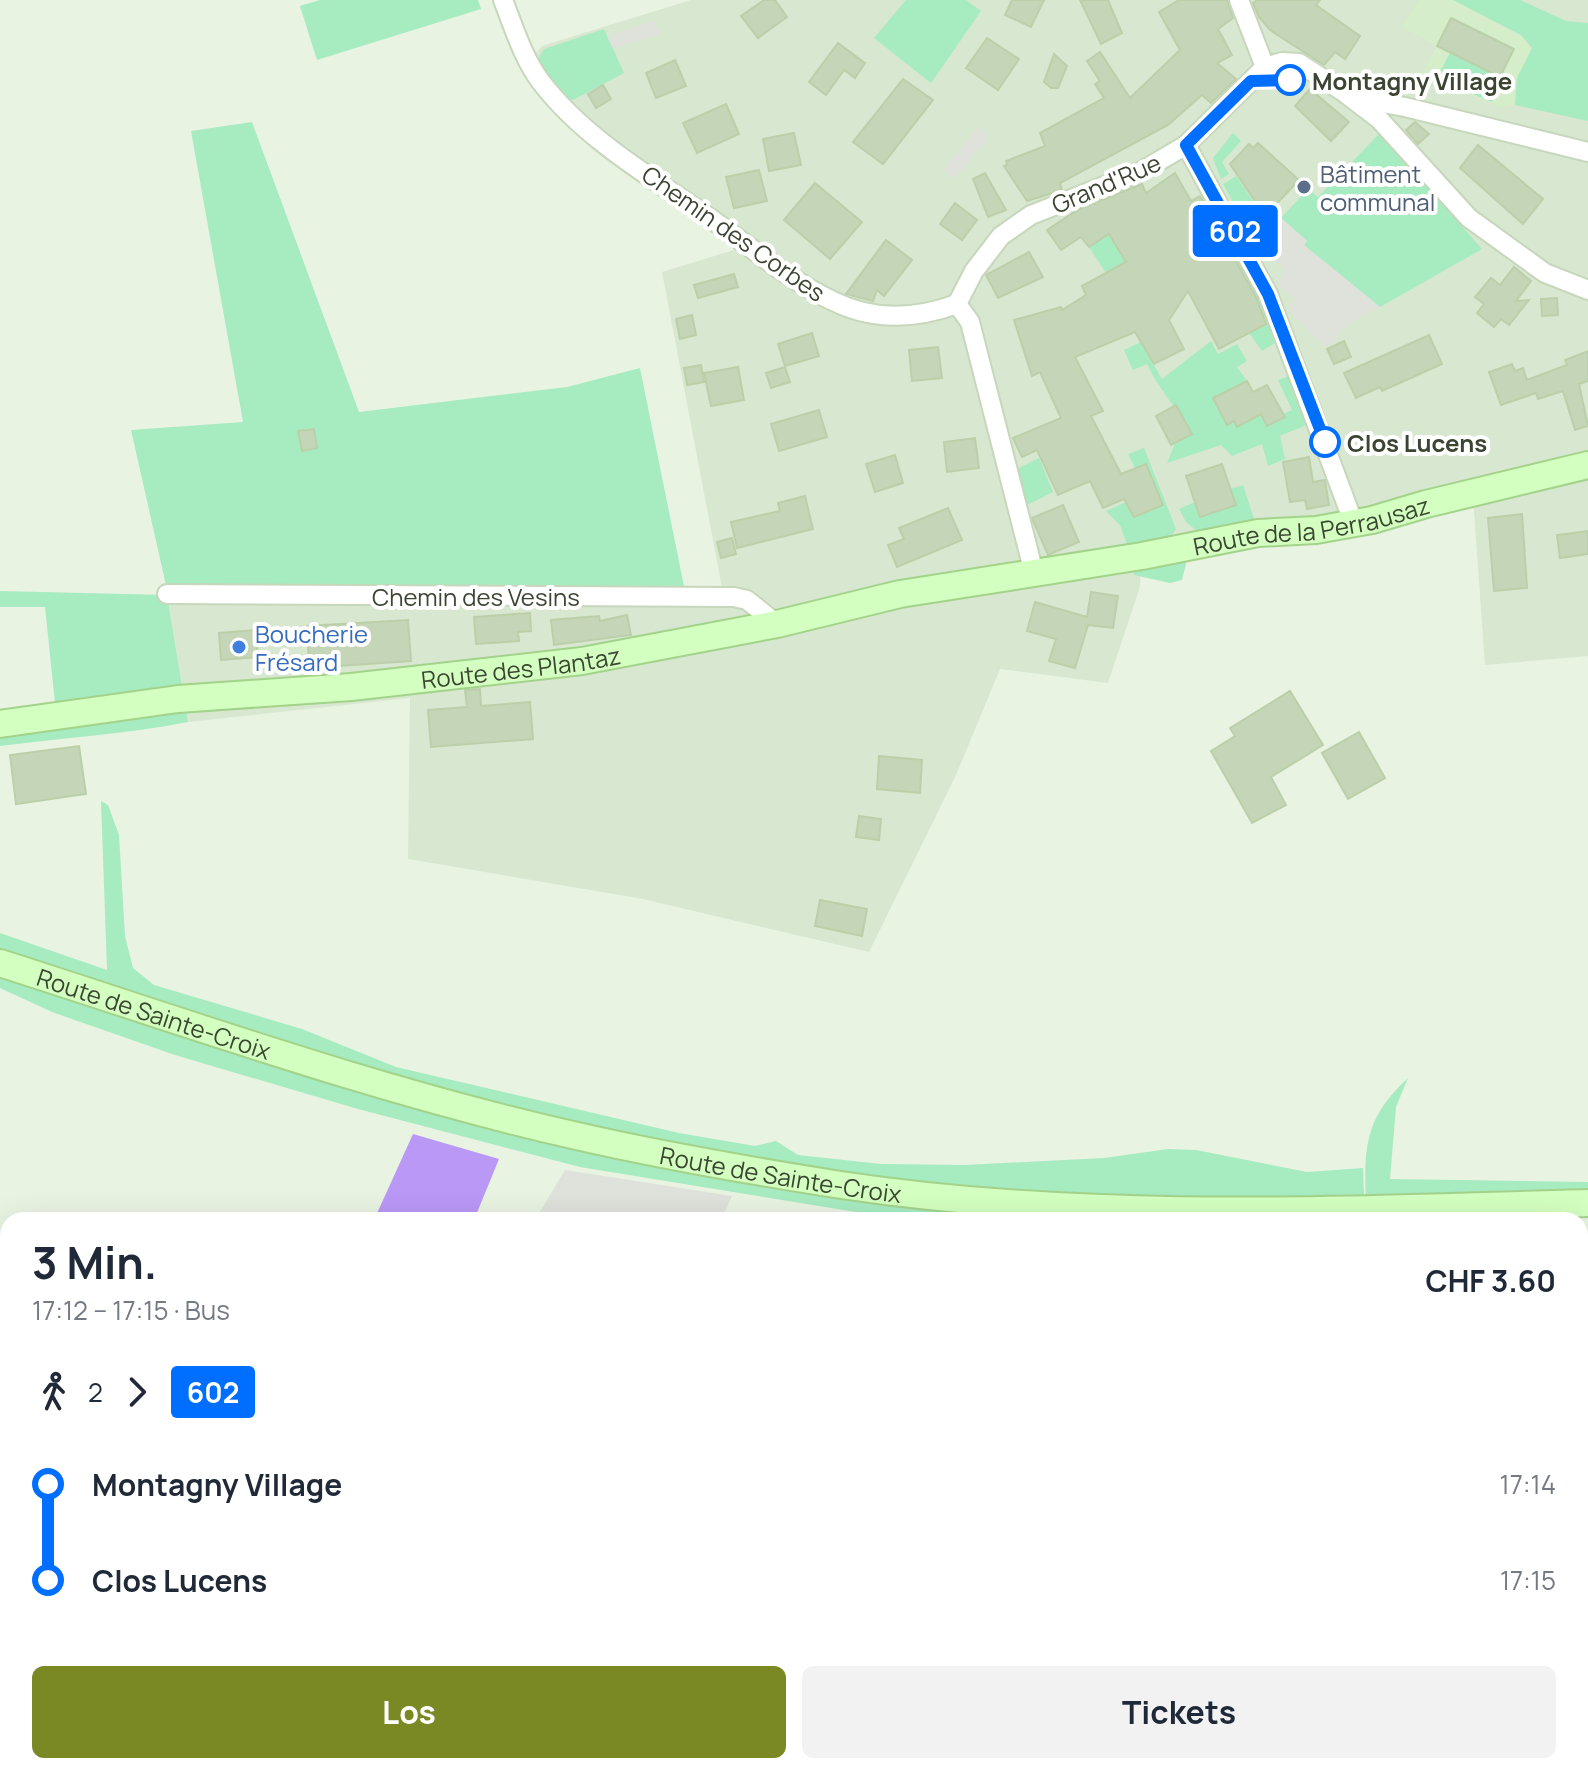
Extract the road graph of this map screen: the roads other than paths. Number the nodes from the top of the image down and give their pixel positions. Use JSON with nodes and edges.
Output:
{"nodes":[{"id":1,"x":503,"y":0,"type":"edge"},
{"id":2,"x":1239,"y":0,"type":"edge"},
{"id":3,"x":1265,"y":67,"type":"junction"},
{"id":4,"x":1351,"y":98,"type":"junction"},
{"id":5,"x":1186,"y":145,"type":"junction"},
{"id":6,"x":1588,"y":152,"type":"edge"},
{"id":7,"x":1588,"y":290,"type":"edge"},
{"id":8,"x":957,"y":304,"type":"junction"},
{"id":9,"x":1588,"y":465,"type":"edge"},
{"id":10,"x":1354,"y":524,"type":"junction"},
{"id":11,"x":1034,"y":573,"type":"junction"},
{"id":12,"x":167,"y":594,"type":"dead end"},
{"id":13,"x":777,"y":624,"type":"junction"},
{"id":14,"x":0,"y":724,"type":"edge"},
{"id":15,"x":0,"y":963,"type":"edge"},
{"id":16,"x":1588,"y":1203,"type":"edge"}],
"edges":[{"from":1,"to":8,"type":"street","name":"Chemin des Corbes"},
{"from":2,"to":3,"type":"street"},
{"from":3,"to":4,"type":"street"},
{"from":3,"to":5,"type":"street","name":"Grand'Rue"},
{"from":4,"to":6,"type":"street"},
{"from":4,"to":7,"type":"street"},
{"from":5,"to":8,"type":"street","name":"Grand'Rue"},
{"from":5,"to":10,"type":"street"},
{"from":8,"to":11,"type":"street"},
{"from":9,"to":10,"type":"street","name":"Route de la Perrausaz"},
{"from":10,"to":11,"type":"street","name":"Route de la Perrausaz"},
{"from":11,"to":13,"type":"street","name":"Route des Plantaz"},
{"from":12,"to":13,"type":"street","name":"Chemin des Vesins"},
{"from":13,"to":14,"type":"street","name":"Route des Plantaz"},
{"from":15,"to":16,"type":"street","name":"Route de Sainte-Croix"}]}
